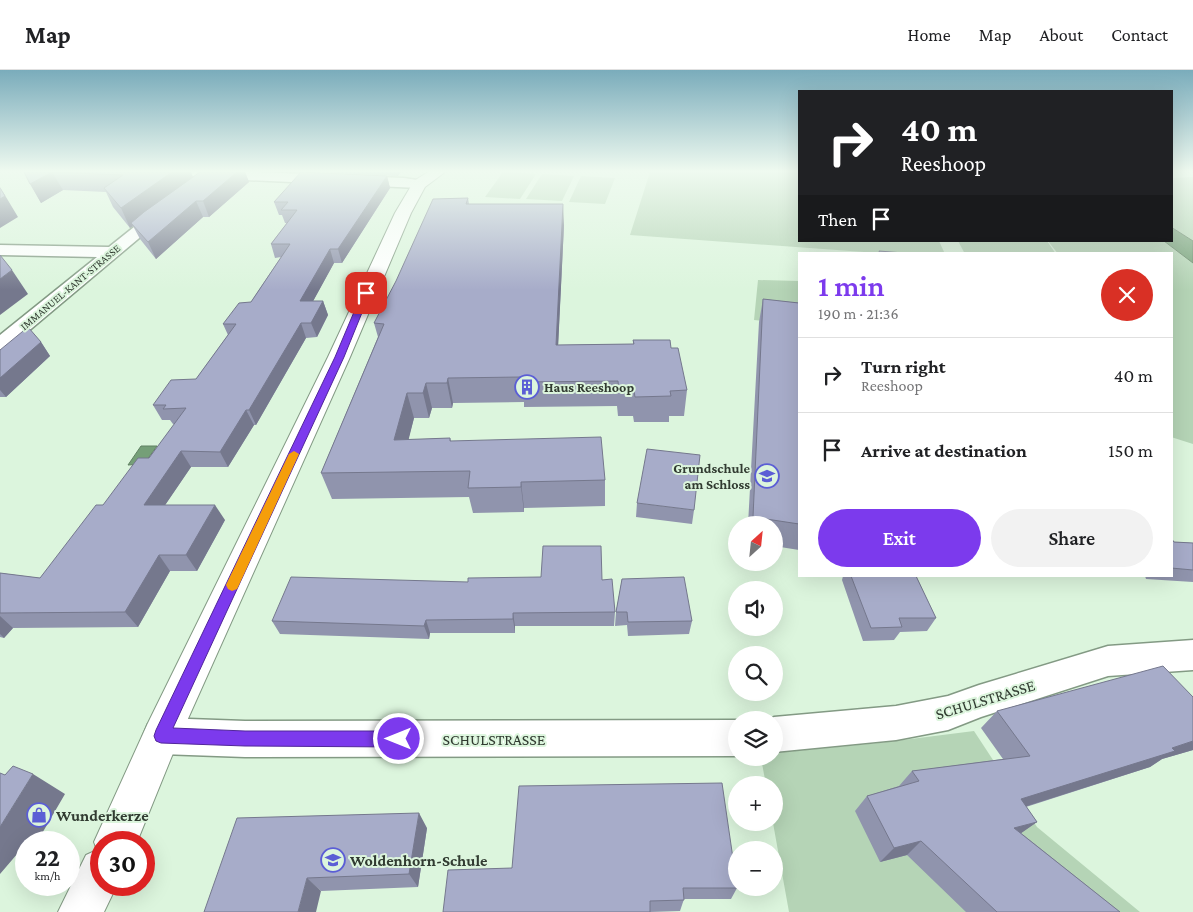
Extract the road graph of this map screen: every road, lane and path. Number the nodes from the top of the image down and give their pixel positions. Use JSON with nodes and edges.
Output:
{"nodes":[{"id":1,"x":163,"y":211,"type":"edge"},
{"id":2,"x":404,"y":211,"type":"edge"},
{"id":3,"x":0,"y":250,"type":"edge"},
{"id":4,"x":111,"y":252,"type":"junction"},
{"id":5,"x":0,"y":345,"type":"edge"},
{"id":6,"x":1193,"y":655,"type":"edge"},
{"id":7,"x":783,"y":734,"type":"edge"},
{"id":8,"x":161,"y":736,"type":"junction"},
{"id":9,"x":728,"y":738,"type":"edge"},
{"id":10,"x":120,"y":831,"type":"edge"},
{"id":11,"x":90,"y":893,"type":"edge"},
{"id":12,"x":81,"y":912,"type":"edge"}],
"edges":[{"from":1,"to":4,"type":"street","name":"IMMANUEL-KANT-STRASSE"},
{"from":2,"to":8,"type":"street"},
{"from":3,"to":4,"type":"street"},
{"from":4,"to":5,"type":"street","name":"IMMANUEL-KANT-STRASSE"},
{"from":6,"to":7,"type":"street","name":"SCHULSTRASSE"},
{"from":8,"to":9,"type":"street","name":"SCHULSTRASSE"},
{"from":8,"to":10,"type":"street"},
{"from":11,"to":12,"type":"street"}]}
